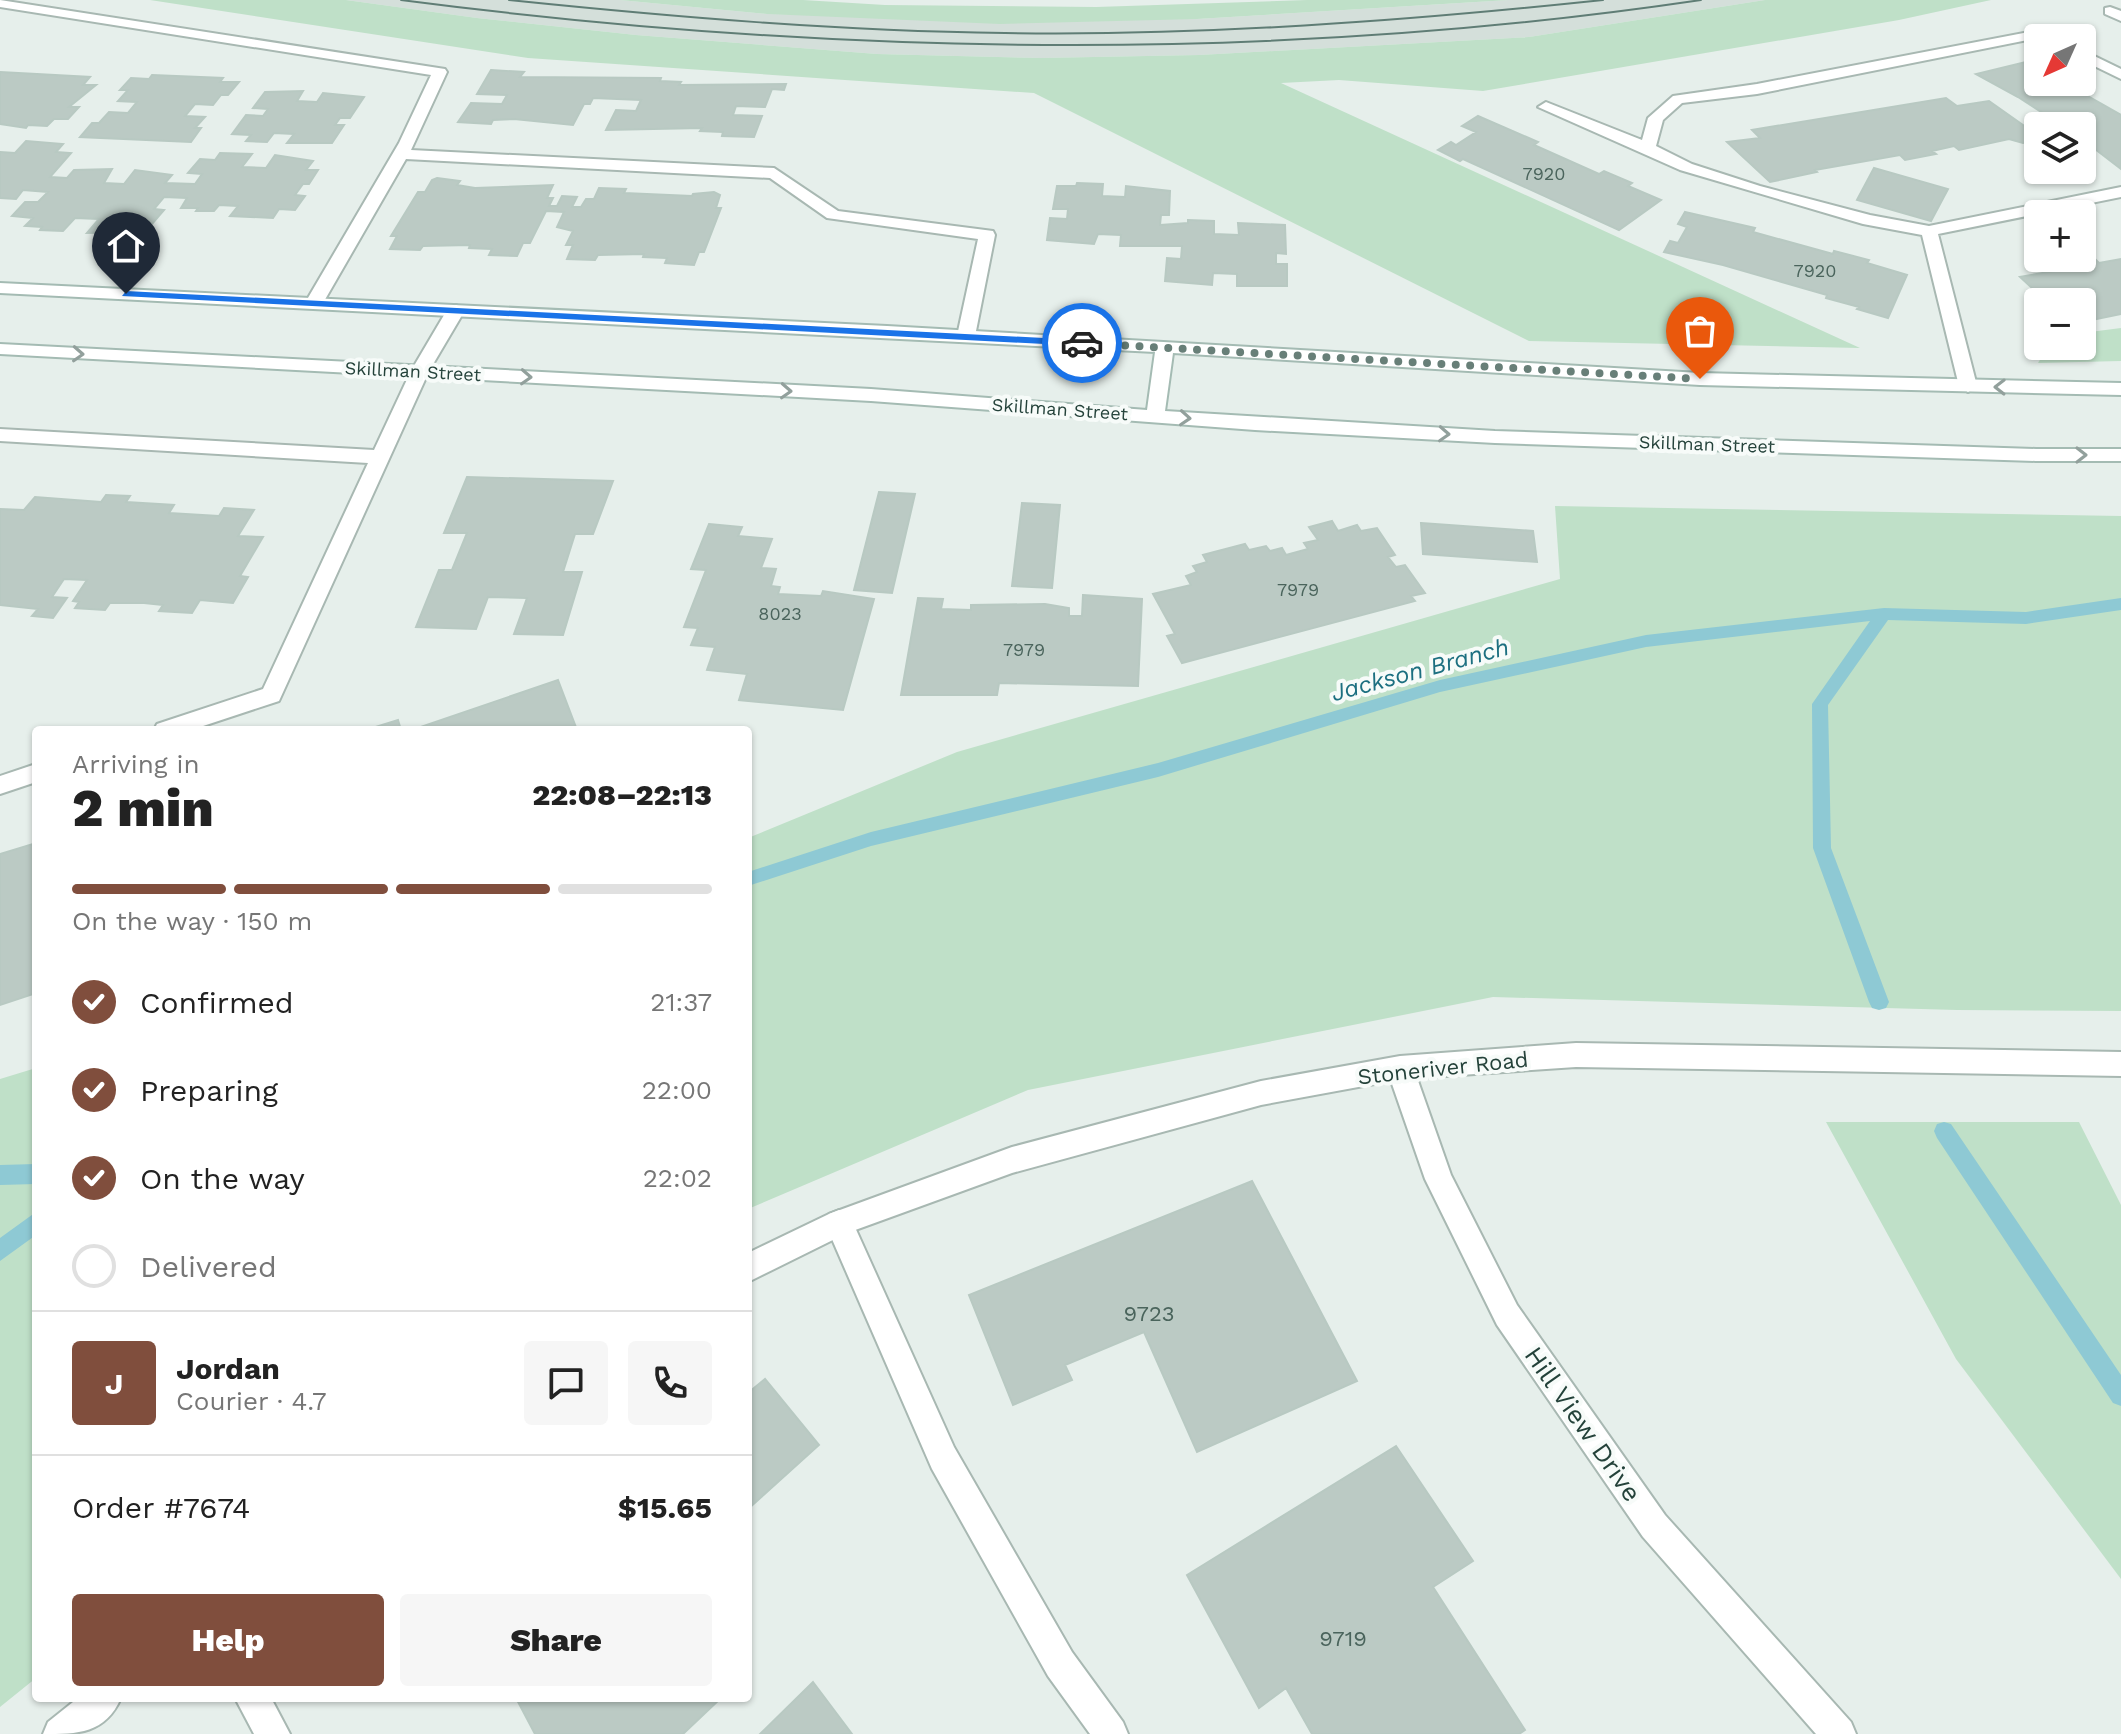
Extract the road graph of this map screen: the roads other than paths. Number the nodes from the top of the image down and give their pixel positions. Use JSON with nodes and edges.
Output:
{"nodes":[{"id":1,"x":0,"y":3,"type":"edge"},
{"id":2,"x":2024,"y":37,"type":"edge"},
{"id":3,"x":2096,"y":62,"type":"edge"},
{"id":4,"x":2121,"y":75,"type":"edge"},
{"id":5,"x":1546,"y":107,"type":"dead end"},
{"id":6,"x":1648,"y":148,"type":"junction"},
{"id":7,"x":400,"y":154,"type":"junction"},
{"id":8,"x":2121,"y":192,"type":"edge"},
{"id":9,"x":1929,"y":231,"type":"junction"},
{"id":10,"x":0,"y":288,"type":"edge"},
{"id":11,"x":314,"y":303,"type":"junction"},
{"id":12,"x":456,"y":310,"type":"junction"},
{"id":13,"x":966,"y":336,"type":"junction"},
{"id":14,"x":1165,"y":348,"type":"junction"},
{"id":15,"x":0,"y":349,"type":"edge"},
{"id":16,"x":420,"y":371,"type":"junction"},
{"id":17,"x":1968,"y":386,"type":"junction"},
{"id":18,"x":2121,"y":389,"type":"edge"},
{"id":19,"x":1155,"y":416,"type":"junction"},
{"id":20,"x":0,"y":435,"type":"edge"},
{"id":21,"x":2121,"y":455,"type":"edge"},
{"id":22,"x":380,"y":457,"type":"junction"},
{"id":23,"x":177,"y":726,"type":"edge"},
{"id":24,"x":32,"y":774,"type":"edge"},
{"id":25,"x":0,"y":785,"type":"edge"},
{"id":26,"x":2121,"y":1064,"type":"edge"},
{"id":27,"x":1400,"y":1068,"type":"junction"},
{"id":28,"x":839,"y":1223,"type":"junction"},
{"id":29,"x":752,"y":1266,"type":"edge"},
{"id":30,"x":99,"y":1702,"type":"edge"},
{"id":31,"x":254,"y":1702,"type":"edge"},
{"id":32,"x":60,"y":1734,"type":"edge"},
{"id":33,"x":273,"y":1734,"type":"edge"},
{"id":34,"x":1111,"y":1734,"type":"edge"},
{"id":35,"x":1839,"y":1734,"type":"edge"}],
"edges":[{"from":1,"to":7,"type":"main road"},
{"from":2,"to":6,"type":"main road"},
{"from":3,"to":4,"type":"main road"},
{"from":5,"to":6,"type":"main road"},
{"from":6,"to":9,"type":"main road"},
{"from":7,"to":11,"type":"main road"},
{"from":7,"to":13,"type":"main road"},
{"from":8,"to":9,"type":"main road"},
{"from":9,"to":17,"type":"main road"},
{"from":10,"to":11,"type":"main road"},
{"from":11,"to":12,"type":"main road"},
{"from":12,"to":13,"type":"main road"},
{"from":12,"to":16,"type":"main road"},
{"from":13,"to":14,"type":"main road"},
{"from":14,"to":17,"type":"main road"},
{"from":14,"to":19,"type":"main road"},
{"from":15,"to":16,"type":"main road","name":"Skillman Street","one_way":true},
{"from":16,"to":19,"type":"main road","name":"Skillman Street","one_way":true},
{"from":16,"to":22,"type":"main road"},
{"from":18,"to":17,"type":"main road","one_way":true},
{"from":19,"to":21,"type":"main road","name":"Skillman Street","one_way":true},
{"from":20,"to":22,"type":"main road"},
{"from":22,"to":23,"type":"main road"},
{"from":24,"to":25,"type":"main road"},
{"from":26,"to":27,"type":"main road","name":"Stoneriver Road"},
{"from":27,"to":28,"type":"main road","name":"Stoneriver Road"},
{"from":27,"to":35,"type":"main road","name":"Hill View Drive"},
{"from":28,"to":29,"type":"main road","name":"Stoneriver Road"},
{"from":28,"to":34,"type":"main road"},
{"from":30,"to":32,"type":"main road"},
{"from":31,"to":33,"type":"main road"}]}
